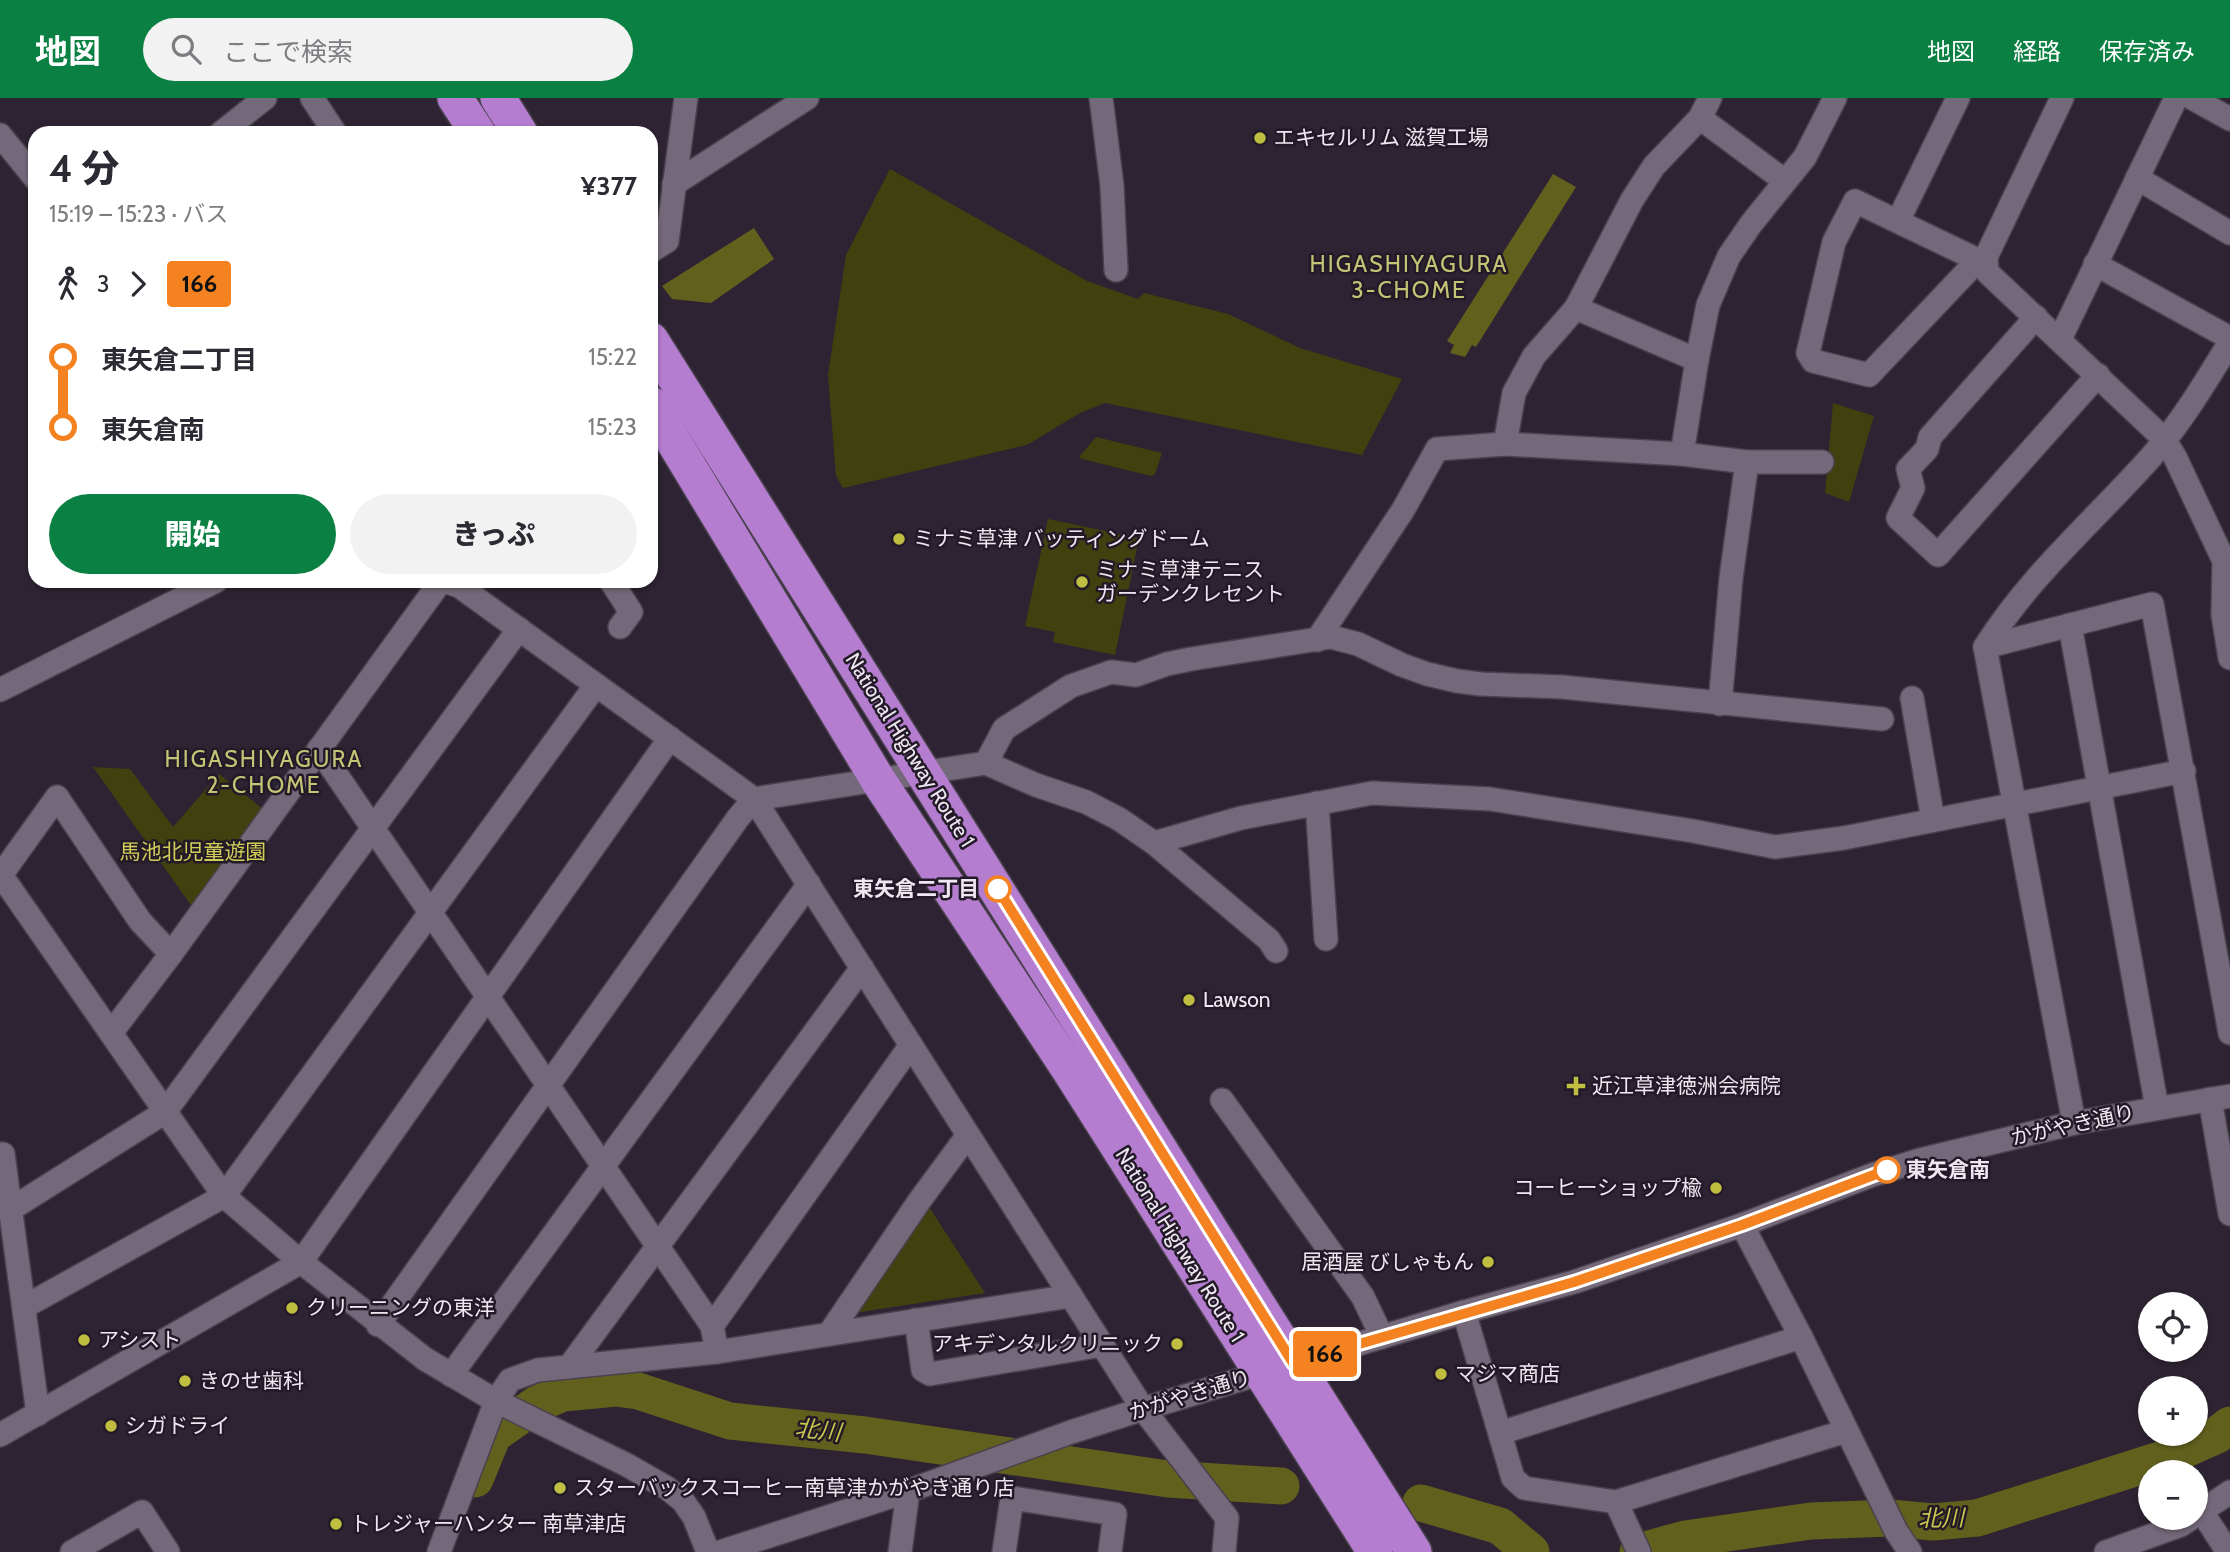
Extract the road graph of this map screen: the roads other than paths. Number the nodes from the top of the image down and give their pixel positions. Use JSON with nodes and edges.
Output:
{"nodes":[{"id":1,"x":265,"y":98,"type":"edge"},
{"id":2,"x":312,"y":98,"type":"edge"},
{"id":3,"x":455,"y":98,"type":"edge"},
{"id":4,"x":498,"y":98,"type":"edge"},
{"id":5,"x":685,"y":98,"type":"edge"},
{"id":6,"x":807,"y":98,"type":"edge"},
{"id":7,"x":1101,"y":98,"type":"edge"},
{"id":8,"x":1835,"y":98,"type":"edge"},
{"id":9,"x":1958,"y":98,"type":"edge"},
{"id":10,"x":2062,"y":98,"type":"edge"},
{"id":11,"x":2176,"y":98,"type":"edge"},
{"id":12,"x":2192,"y":98,"type":"edge"},
{"id":13,"x":1705,"y":108,"type":"edge"},
{"id":14,"x":2230,"y":119,"type":"edge"},
{"id":15,"x":229,"y":126,"type":"edge"},
{"id":16,"x":330,"y":126,"type":"edge"},
{"id":17,"x":473,"y":126,"type":"edge"},
{"id":18,"x":516,"y":126,"type":"edge"},
{"id":19,"x":0,"y":135,"type":"edge"},
{"id":20,"x":28,"y":169,"type":"edge"},
{"id":21,"x":2137,"y":178,"type":"junction"},
{"id":22,"x":1785,"y":181,"type":"junction"},
{"id":23,"x":674,"y":184,"type":"junction"},
{"id":24,"x":1899,"y":221,"type":"junction"},
{"id":25,"x":2230,"y":233,"type":"edge"},
{"id":26,"x":658,"y":247,"type":"edge"},
{"id":27,"x":1982,"y":259,"type":"junction"},
{"id":28,"x":2095,"y":264,"type":"junction"},
{"id":29,"x":1116,"y":270,"type":"dead end"},
{"id":30,"x":1576,"y":308,"type":"junction"},
{"id":31,"x":2036,"y":317,"type":"junction"},
{"id":32,"x":2060,"y":339,"type":"junction"},
{"id":33,"x":2230,"y":340,"type":"edge"},
{"id":34,"x":658,"y":351,"type":"edge"},
{"id":35,"x":1698,"y":360,"type":"junction"},
{"id":36,"x":2098,"y":375,"type":"junction"},
{"id":37,"x":658,"y":416,"type":"edge"},
{"id":38,"x":2164,"y":439,"type":"junction"},
{"id":39,"x":1505,"y":444,"type":"junction"},
{"id":40,"x":1682,"y":454,"type":"junction"},
{"id":41,"x":1746,"y":461,"type":"junction"},
{"id":42,"x":1822,"y":462,"type":"dead end"},
{"id":43,"x":2228,"y":570,"type":"edge"},
{"id":44,"x":202,"y":588,"type":"edge"},
{"id":45,"x":437,"y":588,"type":"edge"},
{"id":46,"x":462,"y":588,"type":"edge"},
{"id":47,"x":616,"y":588,"type":"edge"},
{"id":48,"x":2070,"y":625,"type":"junction"},
{"id":49,"x":620,"y":627,"type":"dead end"},
{"id":50,"x":519,"y":628,"type":"junction"},
{"id":51,"x":1317,"y":640,"type":"junction"},
{"id":52,"x":1986,"y":647,"type":"junction"},
{"id":53,"x":2230,"y":658,"type":"edge"},
{"id":54,"x":596,"y":685,"type":"junction"},
{"id":55,"x":0,"y":690,"type":"edge"},
{"id":56,"x":1912,"y":698,"type":"dead end"},
{"id":57,"x":1720,"y":704,"type":"junction"},
{"id":58,"x":1882,"y":719,"type":"dead end"},
{"id":59,"x":670,"y":738,"type":"junction"},
{"id":60,"x":319,"y":749,"type":"junction"},
{"id":61,"x":986,"y":763,"type":"junction"},
{"id":62,"x":2184,"y":771,"type":"junction"},
{"id":63,"x":925,"y":773,"type":"junction"},
{"id":64,"x":878,"y":780,"type":"junction"},
{"id":65,"x":2099,"y":788,"type":"junction"},
{"id":66,"x":754,"y":799,"type":"junction"},
{"id":67,"x":1317,"y":803,"type":"junction"},
{"id":68,"x":2013,"y":804,"type":"junction"},
{"id":69,"x":1933,"y":820,"type":"junction"},
{"id":70,"x":373,"y":828,"type":"junction"},
{"id":71,"x":1154,"y":843,"type":"junction"},
{"id":72,"x":809,"y":884,"type":"junction"},
{"id":73,"x":430,"y":913,"type":"junction"},
{"id":74,"x":1326,"y":939,"type":"dead end"},
{"id":75,"x":1276,"y":950,"type":"dead end"},
{"id":76,"x":171,"y":954,"type":"junction"},
{"id":77,"x":862,"y":968,"type":"junction"},
{"id":78,"x":488,"y":998,"type":"junction"},
{"id":79,"x":111,"y":1033,"type":"junction"},
{"id":80,"x":2230,"y":1033,"type":"edge"},
{"id":81,"x":911,"y":1045,"type":"junction"},
{"id":82,"x":548,"y":1085,"type":"junction"},
{"id":83,"x":2220,"y":1098,"type":"edge"},
{"id":84,"x":1222,"y":1100,"type":"dead end"},
{"id":85,"x":2157,"y":1108,"type":"junction"},
{"id":86,"x":165,"y":1111,"type":"junction"},
{"id":87,"x":2074,"y":1123,"type":"junction"},
{"id":88,"x":968,"y":1135,"type":"junction"},
{"id":89,"x":4,"y":1154,"type":"dead end"},
{"id":90,"x":604,"y":1167,"type":"junction"},
{"id":91,"x":224,"y":1196,"type":"junction"},
{"id":92,"x":11,"y":1209,"type":"junction"},
{"id":93,"x":2230,"y":1214,"type":"edge"},
{"id":94,"x":1742,"y":1225,"type":"junction"},
{"id":95,"x":657,"y":1246,"type":"junction"},
{"id":96,"x":300,"y":1262,"type":"junction"},
{"id":97,"x":1071,"y":1296,"type":"junction"},
{"id":98,"x":24,"y":1307,"type":"junction"},
{"id":99,"x":1464,"y":1312,"type":"junction"},
{"id":100,"x":916,"y":1320,"type":"junction"},
{"id":101,"x":378,"y":1325,"type":"junction"},
{"id":102,"x":712,"y":1326,"type":"junction"},
{"id":103,"x":829,"y":1334,"type":"junction"},
{"id":104,"x":1382,"y":1337,"type":"junction"},
{"id":105,"x":1801,"y":1337,"type":"junction"},
{"id":106,"x":1102,"y":1345,"type":"junction"},
{"id":107,"x":717,"y":1352,"type":"junction"},
{"id":108,"x":1293,"y":1363,"type":"junction"},
{"id":109,"x":569,"y":1367,"type":"junction"},
{"id":110,"x":1260,"y":1373,"type":"junction"},
{"id":111,"x":451,"y":1375,"type":"junction"},
{"id":112,"x":501,"y":1404,"type":"junction"},
{"id":113,"x":1143,"y":1409,"type":"junction"},
{"id":114,"x":38,"y":1413,"type":"junction"},
{"id":115,"x":1846,"y":1430,"type":"junction"},
{"id":116,"x":1500,"y":1433,"type":"junction"},
{"id":117,"x":0,"y":1435,"type":"edge"},
{"id":118,"x":908,"y":1491,"type":"junction"},
{"id":119,"x":2230,"y":1492,"type":"edge"},
{"id":120,"x":1616,"y":1502,"type":"junction"},
{"id":121,"x":2208,"y":1507,"type":"edge"},
{"id":122,"x":2208,"y":1528,"type":"edge"},
{"id":123,"x":2171,"y":1530,"type":"edge"},
{"id":124,"x":2133,"y":1548,"type":"edge"},
{"id":125,"x":72,"y":1552,"type":"edge"},
{"id":126,"x":168,"y":1552,"type":"edge"},
{"id":127,"x":439,"y":1552,"type":"edge"},
{"id":128,"x":708,"y":1552,"type":"edge"},
{"id":129,"x":720,"y":1552,"type":"edge"},
{"id":130,"x":900,"y":1552,"type":"edge"},
{"id":131,"x":1004,"y":1552,"type":"edge"},
{"id":132,"x":1110,"y":1552,"type":"edge"},
{"id":133,"x":1224,"y":1552,"type":"edge"},
{"id":134,"x":1375,"y":1552,"type":"edge"},
{"id":135,"x":1414,"y":1552,"type":"edge"},
{"id":136,"x":1639,"y":1552,"type":"edge"},
{"id":137,"x":1910,"y":1552,"type":"edge"},
{"id":138,"x":2106,"y":1552,"type":"edge"},
{"id":139,"x":2228,"y":1552,"type":"edge"}],
"edges":[{"from":1,"to":15,"type":"street"},
{"from":2,"to":16,"type":"street"},
{"from":3,"to":17,"type":"highway"},
{"from":4,"to":18,"type":"highway"},
{"from":5,"to":23,"type":"street"},
{"from":6,"to":23,"type":"street"},
{"from":7,"to":29,"type":"street"},
{"from":8,"to":22,"type":"street"},
{"from":9,"to":24,"type":"street"},
{"from":10,"to":27,"type":"street"},
{"from":11,"to":21,"type":"street"},
{"from":12,"to":14,"type":"street"},
{"from":13,"to":22,"type":"street"},
{"from":13,"to":30,"type":"street"},
{"from":19,"to":20,"type":"street"},
{"from":21,"to":25,"type":"street"},
{"from":21,"to":28,"type":"street"},
{"from":22,"to":35,"type":"street"},
{"from":23,"to":26,"type":"street"},
{"from":24,"to":27,"type":"street"},
{"from":24,"to":27,"type":"street"},
{"from":27,"to":31,"type":"street"},
{"from":28,"to":32,"type":"street"},
{"from":28,"to":33,"type":"street"},
{"from":30,"to":35,"type":"street"},
{"from":30,"to":39,"type":"street"},
{"from":31,"to":32,"type":"street"},
{"from":31,"to":36,"type":"street"},
{"from":32,"to":36,"type":"street"},
{"from":33,"to":38,"type":"street"},
{"from":34,"to":63,"type":"highway","name":"National Highway Route 1"},
{"from":35,"to":40,"type":"street"},
{"from":36,"to":38,"type":"street"},
{"from":37,"to":64,"type":"highway","name":"National Highway Route 1"},
{"from":38,"to":43,"type":"street"},
{"from":38,"to":52,"type":"street"},
{"from":39,"to":40,"type":"street"},
{"from":39,"to":51,"type":"street"},
{"from":40,"to":41,"type":"street"},
{"from":41,"to":42,"type":"street"},
{"from":41,"to":57,"type":"street"},
{"from":43,"to":53,"type":"street"},
{"from":44,"to":55,"type":"street"},
{"from":45,"to":60,"type":"street"},
{"from":46,"to":50,"type":"street"},
{"from":47,"to":49,"type":"street"},
{"from":48,"to":52,"type":"street"},
{"from":48,"to":62,"type":"street"},
{"from":48,"to":65,"type":"street"},
{"from":50,"to":54,"type":"street"},
{"from":50,"to":70,"type":"street"},
{"from":51,"to":57,"type":"street"},
{"from":51,"to":61,"type":"street"},
{"from":52,"to":68,"type":"street"},
{"from":54,"to":59,"type":"street"},
{"from":54,"to":73,"type":"street"},
{"from":56,"to":69,"type":"street"},
{"from":57,"to":58,"type":"street"},
{"from":59,"to":66,"type":"street"},
{"from":59,"to":78,"type":"street"},
{"from":60,"to":70,"type":"street"},
{"from":60,"to":76,"type":"street"},
{"from":61,"to":63,"type":"street"},
{"from":61,"to":71,"type":"street"},
{"from":62,"to":65,"type":"street"},
{"from":62,"to":80,"type":"street"},
{"from":63,"to":64,"type":"street"},
{"from":63,"to":108,"type":"highway","name":"National Highway Route 1"},
{"from":64,"to":66,"type":"street"},
{"from":64,"to":110,"type":"highway","name":"National Highway Route 1"},
{"from":65,"to":68,"type":"street"},
{"from":65,"to":85,"type":"street"},
{"from":66,"to":72,"type":"street"},
{"from":66,"to":82,"type":"street"},
{"from":67,"to":69,"type":"street"},
{"from":67,"to":71,"type":"street"},
{"from":67,"to":74,"type":"street"},
{"from":68,"to":69,"type":"street"},
{"from":68,"to":87,"type":"street"},
{"from":70,"to":73,"type":"street"},
{"from":70,"to":86,"type":"street"},
{"from":71,"to":75,"type":"street"},
{"from":72,"to":77,"type":"street"},
{"from":72,"to":90,"type":"street"},
{"from":73,"to":78,"type":"street"},
{"from":73,"to":91,"type":"street"},
{"from":76,"to":79,"type":"street"},
{"from":76,"to":79,"type":"street"},
{"from":77,"to":81,"type":"street"},
{"from":77,"to":95,"type":"street"},
{"from":78,"to":82,"type":"street"},
{"from":78,"to":96,"type":"street"},
{"from":79,"to":86,"type":"street"},
{"from":81,"to":88,"type":"street"},
{"from":81,"to":102,"type":"street"},
{"from":82,"to":90,"type":"street"},
{"from":82,"to":101,"type":"street"},
{"from":83,"to":85,"type":"street","name":"かがやき通り"},
{"from":83,"to":93,"type":"street"},
{"from":84,"to":104,"type":"street"},
{"from":85,"to":87,"type":"street","name":"かがやき通り"},
{"from":86,"to":91,"type":"street"},
{"from":86,"to":92,"type":"street"},
{"from":87,"to":94,"type":"street","name":"かがやき通り"},
{"from":88,"to":97,"type":"street"},
{"from":88,"to":103,"type":"street"},
{"from":89,"to":92,"type":"street"},
{"from":90,"to":95,"type":"street"},
{"from":90,"to":111,"type":"street"},
{"from":91,"to":96,"type":"street"},
{"from":91,"to":98,"type":"street"},
{"from":92,"to":98,"type":"street"},
{"from":94,"to":99,"type":"street","name":"かがやき通り"},
{"from":94,"to":105,"type":"street"},
{"from":95,"to":102,"type":"street"},
{"from":95,"to":109,"type":"street"},
{"from":96,"to":101,"type":"street"},
{"from":96,"to":114,"type":"street"},
{"from":97,"to":100,"type":"street"},
{"from":97,"to":106,"type":"street"},
{"from":98,"to":114,"type":"street"},
{"from":99,"to":104,"type":"street","name":"かがやき通り"},
{"from":99,"to":116,"type":"street"},
{"from":100,"to":103,"type":"street"},
{"from":100,"to":106,"type":"street"},
{"from":101,"to":111,"type":"street"},
{"from":102,"to":107,"type":"street"},
{"from":103,"to":107,"type":"street"},
{"from":104,"to":108,"type":"street","name":"かがやき通り"},
{"from":105,"to":115,"type":"street"},
{"from":105,"to":116,"type":"street"},
{"from":106,"to":113,"type":"street"},
{"from":107,"to":109,"type":"street"},
{"from":108,"to":110,"type":"street","name":"かがやき通り"},
{"from":108,"to":135,"type":"highway","name":"National Highway Route 1"},
{"from":109,"to":112,"type":"street"},
{"from":110,"to":113,"type":"street","name":"かがやき通り"},
{"from":110,"to":134,"type":"highway","name":"National Highway Route 1"},
{"from":111,"to":112,"type":"street"},
{"from":112,"to":127,"type":"street"},
{"from":112,"to":128,"type":"street"},
{"from":113,"to":118,"type":"street","name":"かがやき通り"},
{"from":113,"to":133,"type":"street"},
{"from":114,"to":117,"type":"street"},
{"from":115,"to":120,"type":"street"},
{"from":115,"to":137,"type":"street"},
{"from":116,"to":120,"type":"street"},
{"from":118,"to":129,"type":"street","name":"かがやき通り"},
{"from":118,"to":130,"type":"street"},
{"from":119,"to":121,"type":"street"},
{"from":120,"to":136,"type":"street"},
{"from":122,"to":139,"type":"street"},
{"from":123,"to":124,"type":"street"},
{"from":124,"to":138,"type":"street"},
{"from":125,"to":126,"type":"street"},
{"from":131,"to":132,"type":"street"}]}
